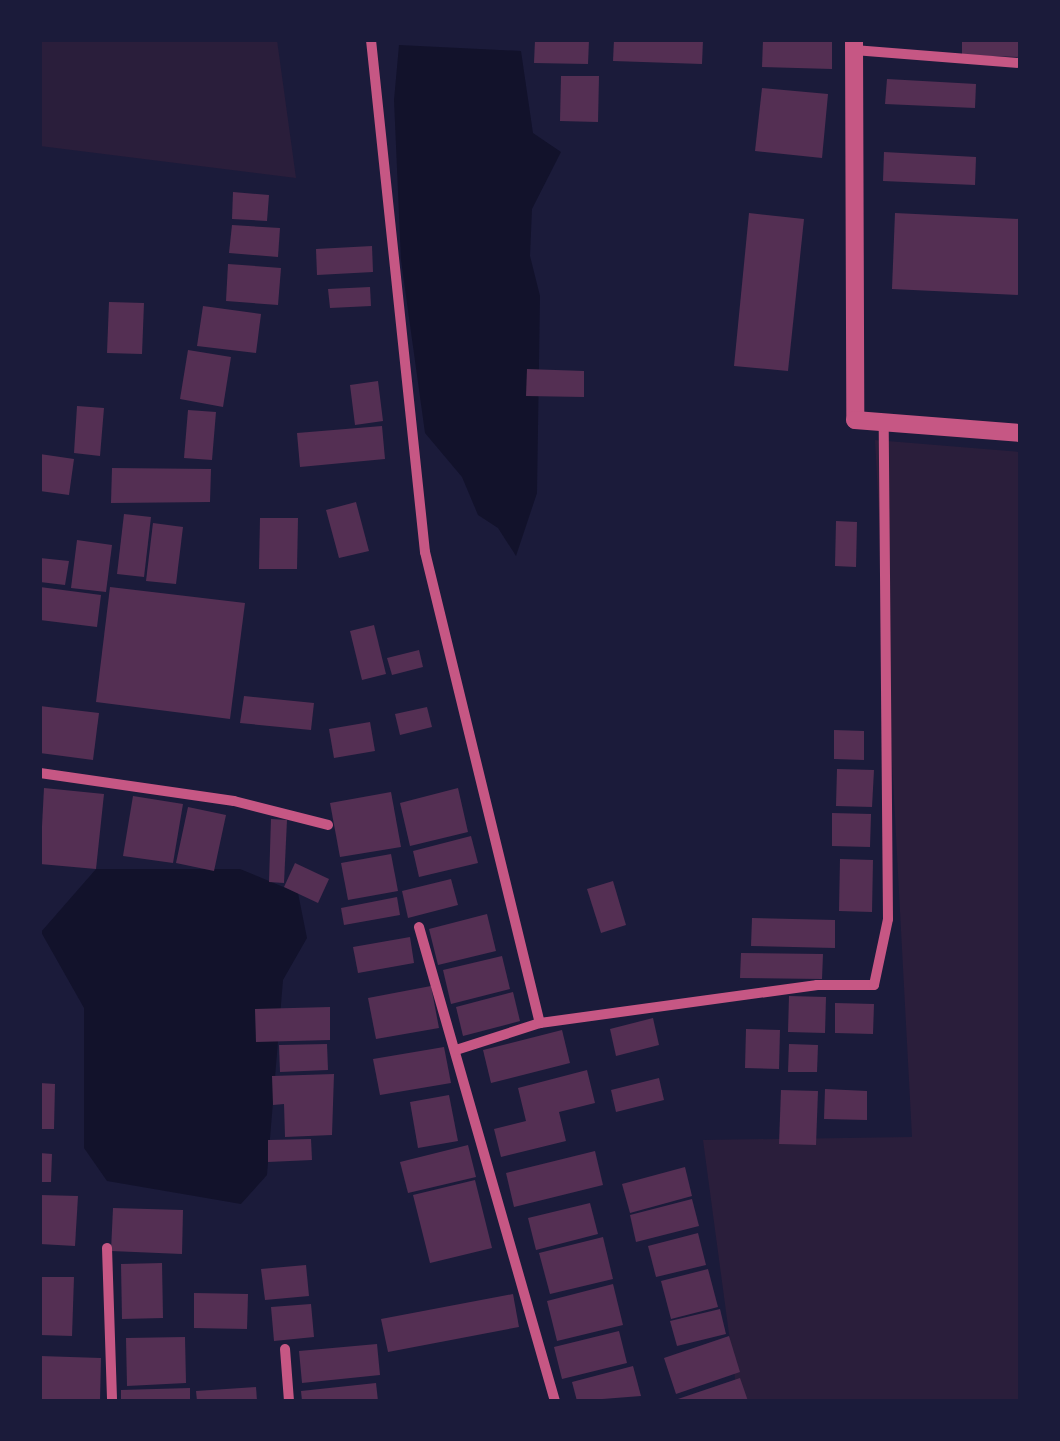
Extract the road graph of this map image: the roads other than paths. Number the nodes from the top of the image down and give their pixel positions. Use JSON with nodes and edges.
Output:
{"nodes":[{"id":1,"x":371,"y":40,"type":"edge"},
{"id":2,"x":854,"y":45,"type":"edge"},
{"id":3,"x":1020,"y":62,"type":"edge"},
{"id":4,"x":884,"y":422,"type":"junction"},
{"id":5,"x":1020,"y":433,"type":"edge"},
{"id":6,"x":40,"y":773,"type":"edge"},
{"id":7,"x":328,"y":825,"type":"dead end"},
{"id":8,"x":419,"y":927,"type":"dead end"},
{"id":9,"x":540,"y":1023,"type":"junction"},
{"id":10,"x":456,"y":1050,"type":"junction"},
{"id":11,"x":107,"y":1248,"type":"dead end"},
{"id":12,"x":285,"y":1350,"type":"dead end"},
{"id":13,"x":112,"y":1401,"type":"edge"},
{"id":14,"x":288,"y":1401,"type":"edge"},
{"id":15,"x":556,"y":1401,"type":"edge"}],
"edges":[{"from":1,"to":9,"type":"street"},
{"from":2,"to":3,"type":"street"},
{"from":2,"to":4,"type":"street"},
{"from":4,"to":5,"type":"street"},
{"from":4,"to":9,"type":"street"},
{"from":6,"to":7,"type":"street"},
{"from":8,"to":10,"type":"street"},
{"from":9,"to":10,"type":"street"},
{"from":10,"to":15,"type":"street"},
{"from":11,"to":13,"type":"street"},
{"from":12,"to":14,"type":"street"}]}
